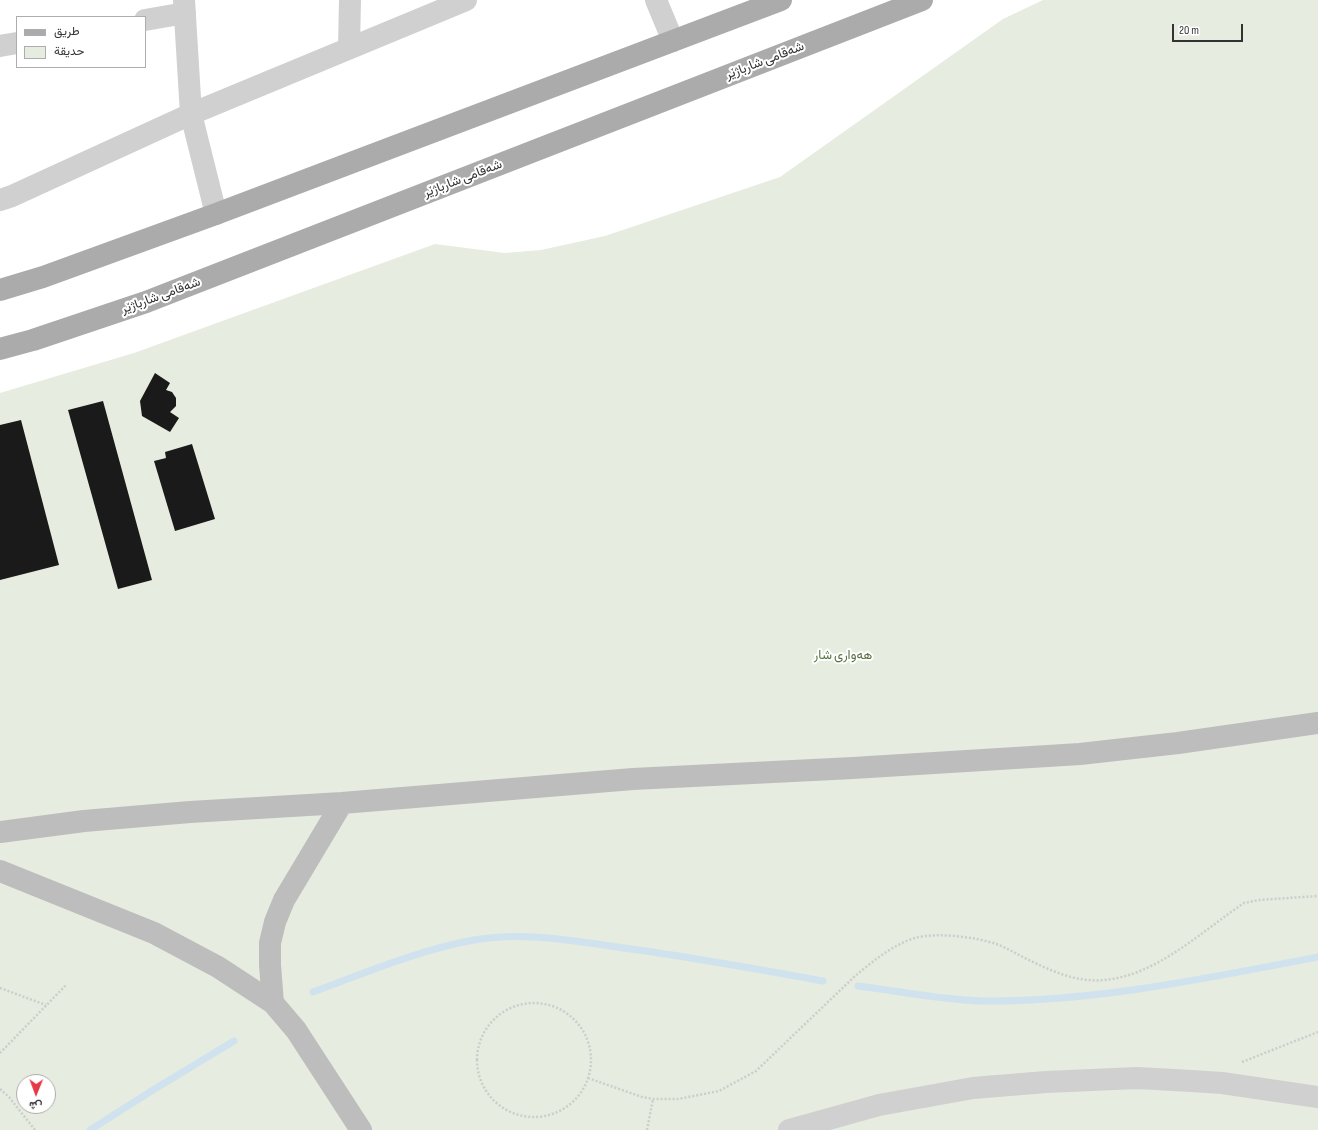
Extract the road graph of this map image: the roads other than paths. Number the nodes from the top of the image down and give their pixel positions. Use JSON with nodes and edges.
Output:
{"nodes":[{"id":1,"x":350,"y":0,"type":"edge"},
{"id":2,"x":466,"y":0,"type":"edge"},
{"id":3,"x":656,"y":0,"type":"edge"},
{"id":4,"x":781,"y":0,"type":"edge"},
{"id":5,"x":922,"y":0,"type":"edge"},
{"id":6,"x":184,"y":6,"type":"edge"},
{"id":7,"x":146,"y":20,"type":"edge"},
{"id":8,"x":673,"y":42,"type":"junction"},
{"id":9,"x":16,"y":43,"type":"edge"},
{"id":10,"x":0,"y":46,"type":"edge"},
{"id":11,"x":349,"y":48,"type":"junction"},
{"id":12,"x":191,"y":114,"type":"junction"},
{"id":13,"x":0,"y":200,"type":"edge"},
{"id":14,"x":216,"y":214,"type":"junction"},
{"id":15,"x":0,"y":290,"type":"edge"},
{"id":16,"x":0,"y":349,"type":"edge"},
{"id":17,"x":1318,"y":722,"type":"edge"},
{"id":18,"x":342,"y":803,"type":"junction"},
{"id":19,"x":0,"y":832,"type":"edge"},
{"id":20,"x":0,"y":871,"type":"edge"},
{"id":21,"x":272,"y":1003,"type":"junction"},
{"id":22,"x":1318,"y":1097,"type":"edge"},
{"id":23,"x":361,"y":1130,"type":"edge"},
{"id":24,"x":789,"y":1130,"type":"edge"}],
"edges":[{"from":1,"to":11,"type":"street"},
{"from":2,"to":11,"type":"street"},
{"from":3,"to":8,"type":"street"},
{"from":4,"to":8,"type":"main road"},
{"from":5,"to":16,"type":"main road","name":"شەقامی شارباژێر"},
{"from":6,"to":7,"type":"street"},
{"from":6,"to":12,"type":"street"},
{"from":8,"to":14,"type":"main road"},
{"from":9,"to":10,"type":"street"},
{"from":11,"to":12,"type":"street"},
{"from":12,"to":13,"type":"street"},
{"from":12,"to":14,"type":"street"},
{"from":14,"to":15,"type":"main road"},
{"from":17,"to":18,"type":"street"},
{"from":18,"to":19,"type":"street"},
{"from":18,"to":21,"type":"street"},
{"from":20,"to":21,"type":"street"},
{"from":21,"to":23,"type":"street"},
{"from":22,"to":24,"type":"street"}]}
